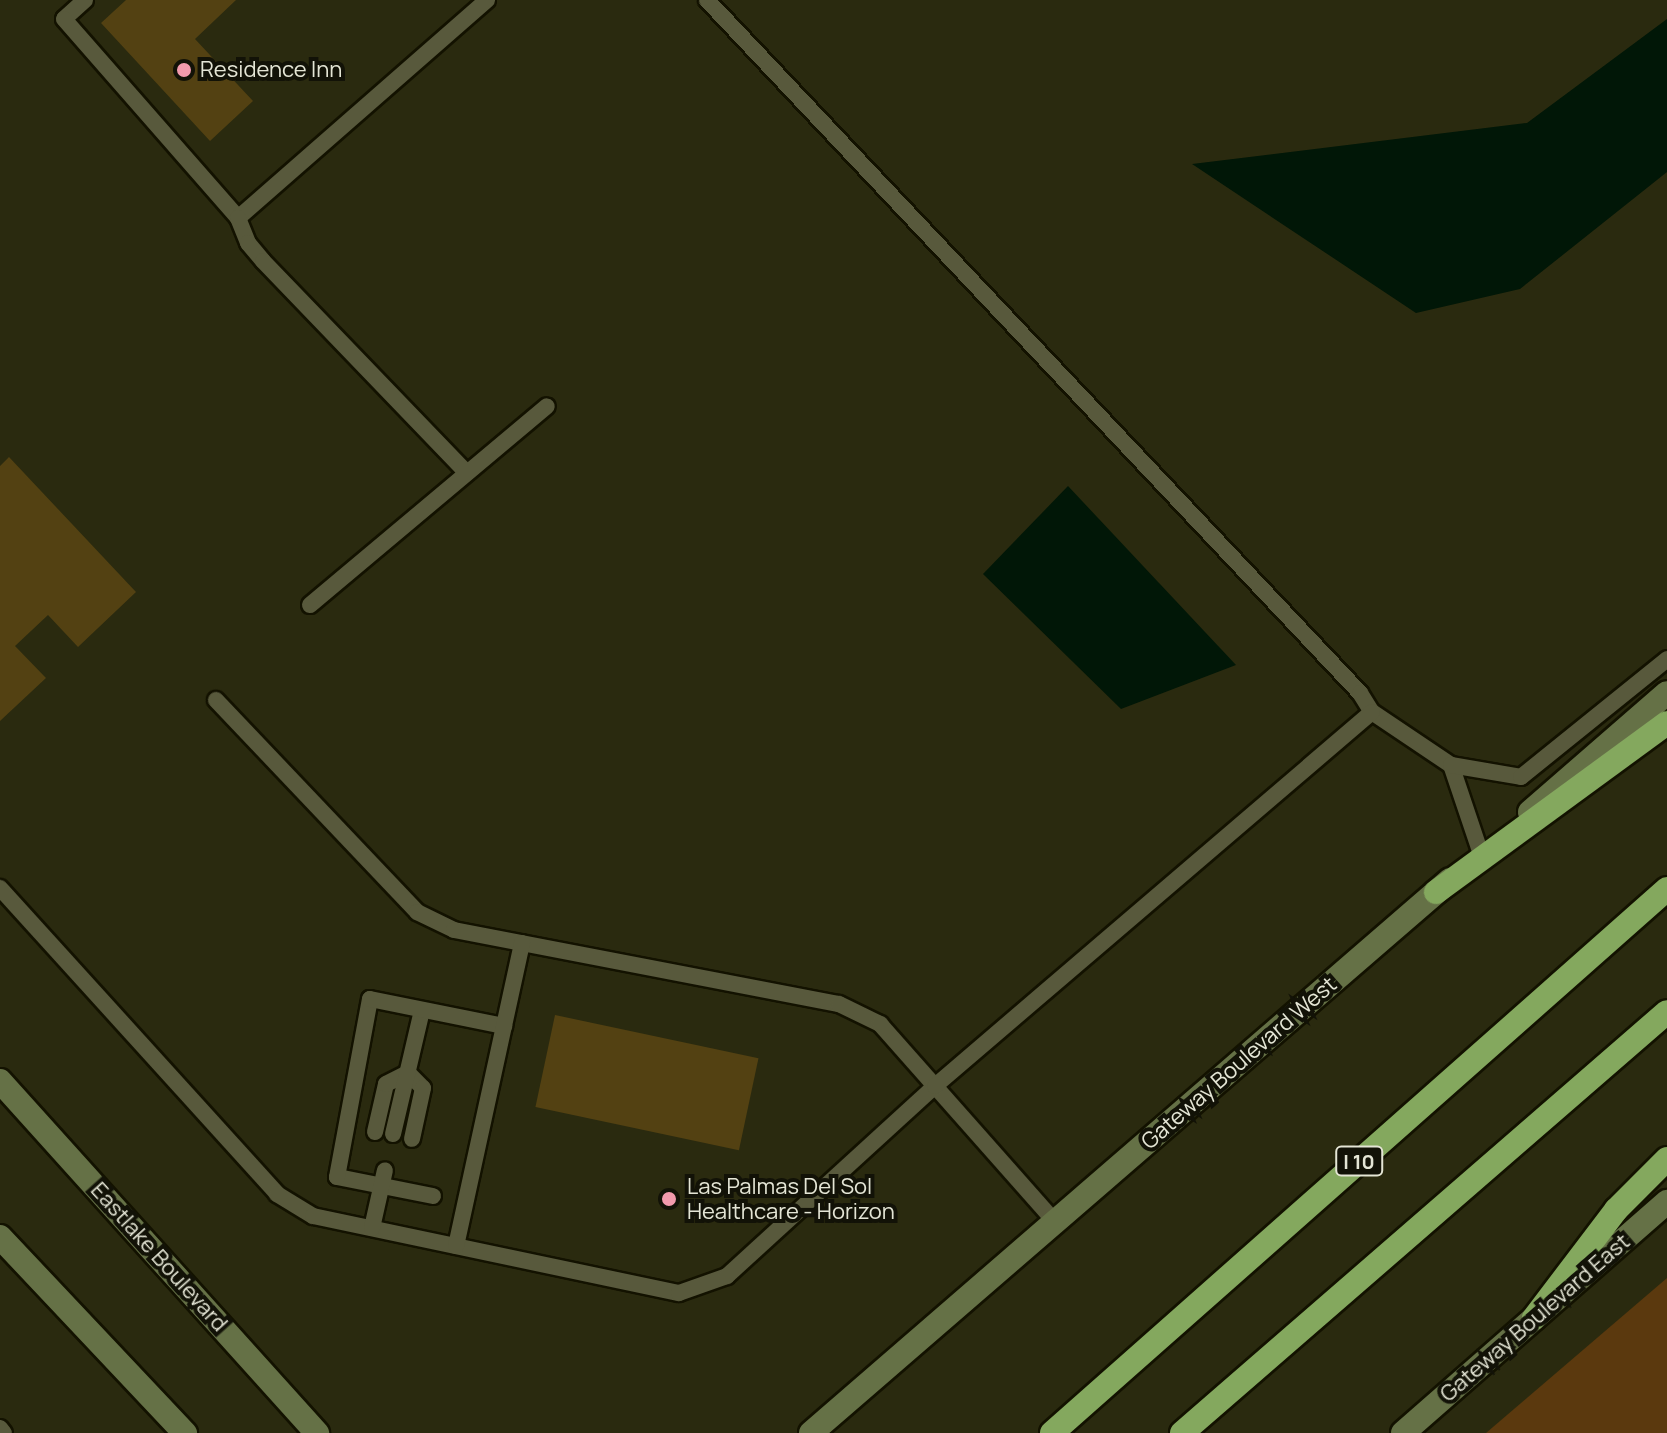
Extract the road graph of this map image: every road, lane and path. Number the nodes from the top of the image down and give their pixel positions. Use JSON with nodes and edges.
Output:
{"nodes":[{"id":1,"x":85,"y":0,"type":"edge"},
{"id":2,"x":487,"y":0,"type":"edge"},
{"id":3,"x":707,"y":0,"type":"edge"},
{"id":4,"x":238,"y":218,"type":"junction"},
{"id":5,"x":547,"y":406,"type":"dead end"},
{"id":6,"x":467,"y":473,"type":"junction"},
{"id":7,"x":310,"y":605,"type":"dead end"},
{"id":8,"x":1667,"y":659,"type":"edge"},
{"id":9,"x":1667,"y":693,"type":"edge"},
{"id":10,"x":216,"y":700,"type":"dead end"},
{"id":11,"x":1372,"y":712,"type":"junction"},
{"id":12,"x":1667,"y":723,"type":"edge"},
{"id":13,"x":1451,"y":765,"type":"junction"},
{"id":14,"x":1481,"y":854,"type":"junction"},
{"id":15,"x":0,"y":888,"type":"edge"},
{"id":16,"x":1667,"y":889,"type":"edge"},
{"id":17,"x":1436,"y":892,"type":"junction"},
{"id":18,"x":522,"y":943,"type":"junction"},
{"id":19,"x":422,"y":1010,"type":"junction"},
{"id":20,"x":1667,"y":1012,"type":"edge"},
{"id":21,"x":504,"y":1026,"type":"junction"},
{"id":22,"x":408,"y":1073,"type":"junction"},
{"id":23,"x":0,"y":1081,"type":"edge"},
{"id":24,"x":935,"y":1086,"type":"junction"},
{"id":25,"x":375,"y":1132,"type":"dead end"},
{"id":26,"x":393,"y":1134,"type":"dead end"},
{"id":27,"x":412,"y":1139,"type":"dead end"},
{"id":28,"x":1667,"y":1159,"type":"edge"},
{"id":29,"x":375,"y":1176,"type":"junction"},
{"id":30,"x":433,"y":1196,"type":"dead end"},
{"id":31,"x":1667,"y":1202,"type":"edge"},
{"id":32,"x":1055,"y":1222,"type":"junction"},
{"id":33,"x":372,"y":1228,"type":"junction"},
{"id":34,"x":0,"y":1237,"type":"edge"},
{"id":35,"x":456,"y":1246,"type":"junction"},
{"id":36,"x":1534,"y":1318,"type":"junction"},
{"id":37,"x":0,"y":1428,"type":"edge"},
{"id":38,"x":4,"y":1433,"type":"edge"},
{"id":39,"x":185,"y":1433,"type":"edge"},
{"id":40,"x":317,"y":1433,"type":"edge"},
{"id":41,"x":811,"y":1433,"type":"edge"},
{"id":42,"x":1052,"y":1433,"type":"edge"},
{"id":43,"x":1182,"y":1433,"type":"edge"},
{"id":44,"x":1403,"y":1433,"type":"edge"}],
"edges":[{"from":1,"to":4,"type":"lane"},
{"from":2,"to":4,"type":"lane"},
{"from":3,"to":11,"type":"lane"},
{"from":4,"to":6,"type":"lane"},
{"from":5,"to":6,"type":"lane"},
{"from":6,"to":7,"type":"lane"},
{"from":8,"to":13,"type":"lane"},
{"from":9,"to":14,"type":"main road","name":"Gateway Boulevard West"},
{"from":10,"to":18,"type":"lane"},
{"from":11,"to":13,"type":"lane"},
{"from":11,"to":24,"type":"lane"},
{"from":12,"to":17,"type":"highway"},
{"from":13,"to":14,"type":"lane"},
{"from":14,"to":17,"type":"main road","name":"Gateway Boulevard West"},
{"from":15,"to":33,"type":"lane"},
{"from":16,"to":42,"type":"highway","number":"I 10"},
{"from":17,"to":32,"type":"main road","name":"Gateway Boulevard West"},
{"from":18,"to":21,"type":"lane"},
{"from":18,"to":24,"type":"lane"},
{"from":19,"to":21,"type":"lane"},
{"from":19,"to":22,"type":"lane"},
{"from":19,"to":29,"type":"lane"},
{"from":20,"to":43,"type":"highway"},
{"from":21,"to":35,"type":"lane"},
{"from":22,"to":25,"type":"lane"},
{"from":22,"to":26,"type":"lane"},
{"from":22,"to":27,"type":"lane"},
{"from":23,"to":40,"type":"main road","name":"Eastlake Boulevard"},
{"from":24,"to":32,"type":"lane"},
{"from":24,"to":35,"type":"lane"},
{"from":28,"to":36,"type":"highway"},
{"from":29,"to":30,"type":"lane"},
{"from":29,"to":33,"type":"lane"},
{"from":31,"to":36,"type":"main road","name":"Gateway Boulevard East"},
{"from":32,"to":41,"type":"main road","name":"Gateway Boulevard West"},
{"from":33,"to":35,"type":"lane"},
{"from":34,"to":39,"type":"main road"},
{"from":36,"to":44,"type":"main road","name":"Gateway Boulevard East"},
{"from":37,"to":38,"type":"lane"}]}
